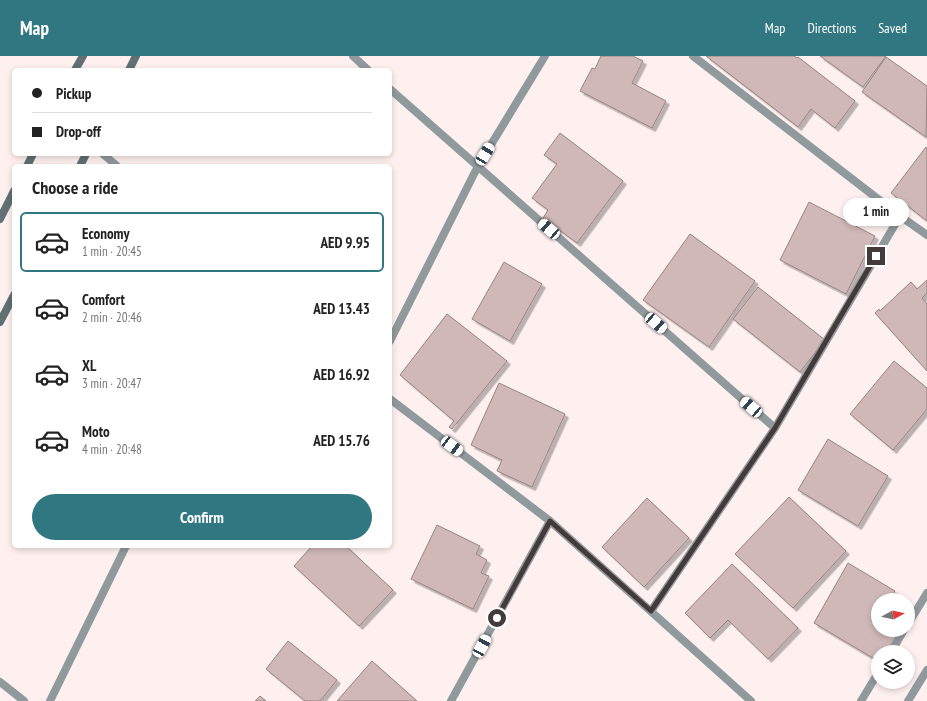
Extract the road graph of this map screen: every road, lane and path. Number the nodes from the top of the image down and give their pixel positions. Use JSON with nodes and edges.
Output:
{"nodes":[{"id":1,"x":83,"y":56,"type":"edge"},
{"id":2,"x":136,"y":56,"type":"edge"},
{"id":3,"x":353,"y":56,"type":"edge"},
{"id":4,"x":545,"y":56,"type":"edge"},
{"id":5,"x":693,"y":56,"type":"edge"},
{"id":6,"x":77,"y":68,"type":"edge"},
{"id":7,"x":130,"y":68,"type":"edge"},
{"id":8,"x":366,"y":68,"type":"edge"},
{"id":9,"x":392,"y":91,"type":"edge"},
{"id":10,"x":105,"y":156,"type":"edge"},
{"id":11,"x":115,"y":164,"type":"edge"},
{"id":12,"x":478,"y":166,"type":"junction"},
{"id":13,"x":12,"y":195,"type":"edge"},
{"id":14,"x":900,"y":216,"type":"junction"},
{"id":15,"x":0,"y":219,"type":"edge"},
{"id":16,"x":927,"y":235,"type":"edge"},
{"id":17,"x":12,"y":299,"type":"edge"},
{"id":18,"x":0,"y":322,"type":"edge"},
{"id":19,"x":392,"y":337,"type":"edge"},
{"id":20,"x":392,"y":401,"type":"edge"},
{"id":21,"x":775,"y":428,"type":"junction"},
{"id":22,"x":550,"y":521,"type":"junction"},
{"id":23,"x":125,"y":548,"type":"edge"},
{"id":24,"x":927,"y":593,"type":"edge"},
{"id":25,"x":651,"y":611,"type":"junction"},
{"id":26,"x":915,"y":613,"type":"edge"},
{"id":27,"x":927,"y":670,"type":"edge"},
{"id":28,"x":0,"y":682,"type":"edge"},
{"id":29,"x":871,"y":685,"type":"edge"},
{"id":30,"x":24,"y":701,"type":"edge"},
{"id":31,"x":50,"y":701,"type":"edge"},
{"id":32,"x":451,"y":701,"type":"edge"},
{"id":33,"x":751,"y":701,"type":"edge"},
{"id":34,"x":861,"y":701,"type":"edge"},
{"id":35,"x":908,"y":701,"type":"edge"}],
"edges":[{"from":1,"to":6,"type":"main road"},
{"from":2,"to":7,"type":"main road"},
{"from":3,"to":8,"type":"street"},
{"from":4,"to":12,"type":"street"},
{"from":5,"to":14,"type":"street"},
{"from":9,"to":12,"type":"street"},
{"from":10,"to":11,"type":"street"},
{"from":12,"to":19,"type":"street"},
{"from":12,"to":21,"type":"street"},
{"from":13,"to":15,"type":"main road"},
{"from":14,"to":16,"type":"street"},
{"from":14,"to":21,"type":"street"},
{"from":17,"to":18,"type":"main road"},
{"from":20,"to":22,"type":"street"},
{"from":21,"to":25,"type":"street"},
{"from":22,"to":25,"type":"street"},
{"from":22,"to":32,"type":"street"},
{"from":23,"to":31,"type":"street"},
{"from":24,"to":26,"type":"street"},
{"from":25,"to":33,"type":"street"},
{"from":27,"to":35,"type":"street"},
{"from":28,"to":30,"type":"street"},
{"from":29,"to":34,"type":"street"}]}
